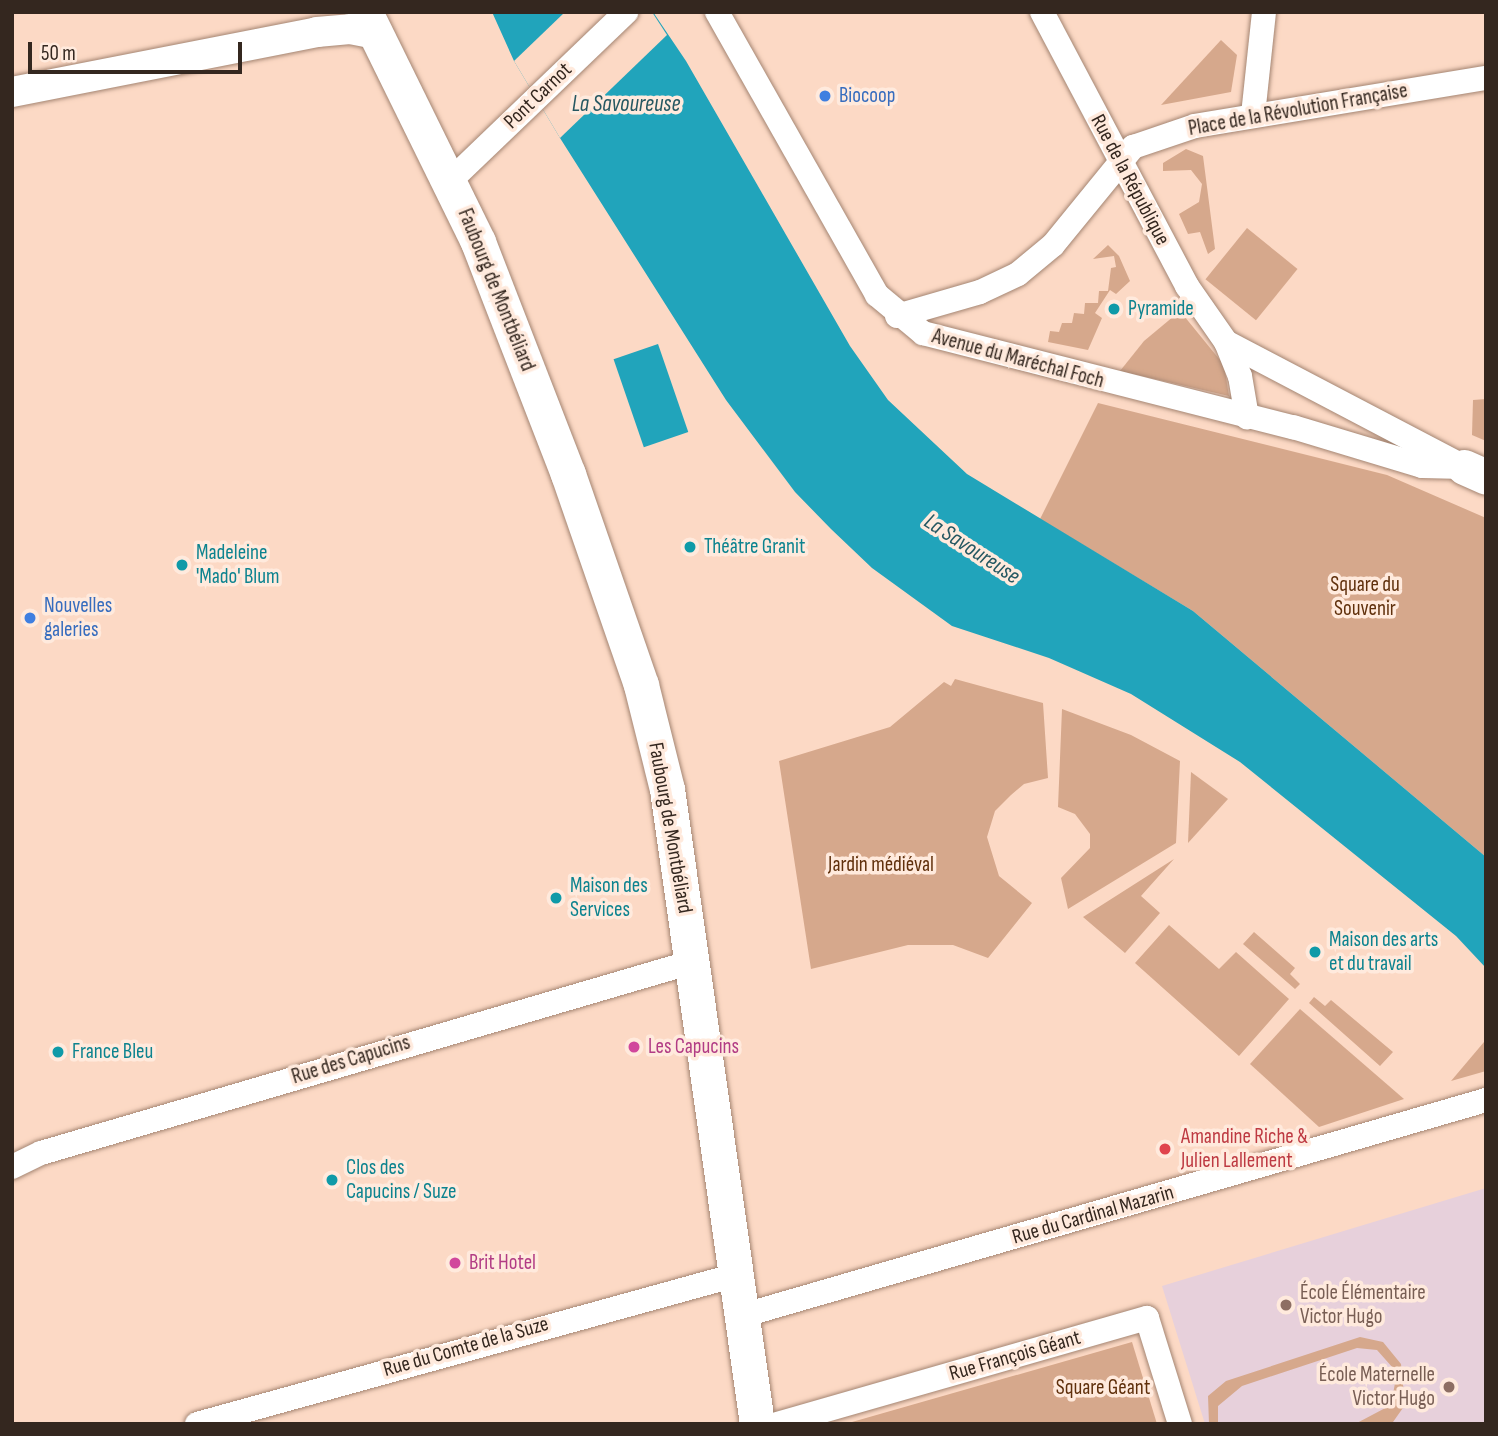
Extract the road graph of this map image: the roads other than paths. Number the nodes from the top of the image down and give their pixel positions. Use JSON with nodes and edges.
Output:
{"nodes":[{"id":1,"x":626,"y":12,"type":"edge"},
{"id":2,"x":717,"y":12,"type":"edge"},
{"id":3,"x":1042,"y":12,"type":"edge"},
{"id":4,"x":1264,"y":12,"type":"edge"},
{"id":5,"x":370,"y":23,"type":"edge"},
{"id":6,"x":1486,"y":78,"type":"edge"},
{"id":7,"x":12,"y":92,"type":"edge"},
{"id":8,"x":1253,"y":115,"type":"junction"},
{"id":9,"x":1121,"y":164,"type":"junction"},
{"id":10,"x":451,"y":180,"type":"junction"},
{"id":11,"x":897,"y":316,"type":"junction"},
{"id":12,"x":1226,"y":342,"type":"junction"},
{"id":13,"x":1247,"y":417,"type":"junction"},
{"id":14,"x":1475,"y":472,"type":"edge"},
{"id":15,"x":692,"y":962,"type":"junction"},
{"id":16,"x":1486,"y":1100,"type":"edge"},
{"id":17,"x":12,"y":1167,"type":"edge"},
{"id":18,"x":736,"y":1275,"type":"junction"},
{"id":19,"x":741,"y":1316,"type":"junction"},
{"id":20,"x":197,"y":1424,"type":"edge"},
{"id":21,"x":757,"y":1424,"type":"edge"},
{"id":22,"x":777,"y":1424,"type":"edge"},
{"id":23,"x":1180,"y":1424,"type":"edge"}],
"edges":[{"from":1,"to":10,"type":"street","name":"Pont Carnot"},
{"from":2,"to":11,"type":"street","name":"Avenue du Maréchal Foch"},
{"from":3,"to":9,"type":"street","name":"Rue de la République"},
{"from":4,"to":8,"type":"street"},
{"from":5,"to":7,"type":"street"},
{"from":5,"to":10,"type":"main road","name":"Faubourg de Montbéliard"},
{"from":6,"to":8,"type":"street","name":"Place de la Révolution Française"},
{"from":8,"to":9,"type":"street","name":"Place de la Révolution Française"},
{"from":9,"to":11,"type":"street","name":"Place de la Révolution Française"},
{"from":9,"to":12,"type":"street","name":"Rue de la République"},
{"from":10,"to":15,"type":"main road","name":"Faubourg de Montbéliard"},
{"from":11,"to":13,"type":"street","name":"Avenue du Maréchal Foch"},
{"from":12,"to":13,"type":"street","name":"Rue de la République"},
{"from":12,"to":14,"type":"street","name":"Rue de la République"},
{"from":13,"to":14,"type":"street","name":"Avenue du Maréchal Foch"},
{"from":15,"to":17,"type":"street","name":"Rue des Capucins"},
{"from":15,"to":18,"type":"main road","name":"Faubourg de Montbéliard"},
{"from":16,"to":19,"type":"street","name":"Rue du Cardinal Mazarin"},
{"from":18,"to":19,"type":"main road","name":"Faubourg de Montbéliard"},
{"from":18,"to":20,"type":"street","name":"Rue du Comte de la Suze"},
{"from":19,"to":21,"type":"main road","name":"Faubourg de Montbéliard"},
{"from":22,"to":23,"type":"street","name":"Rue François Géant"}]}
